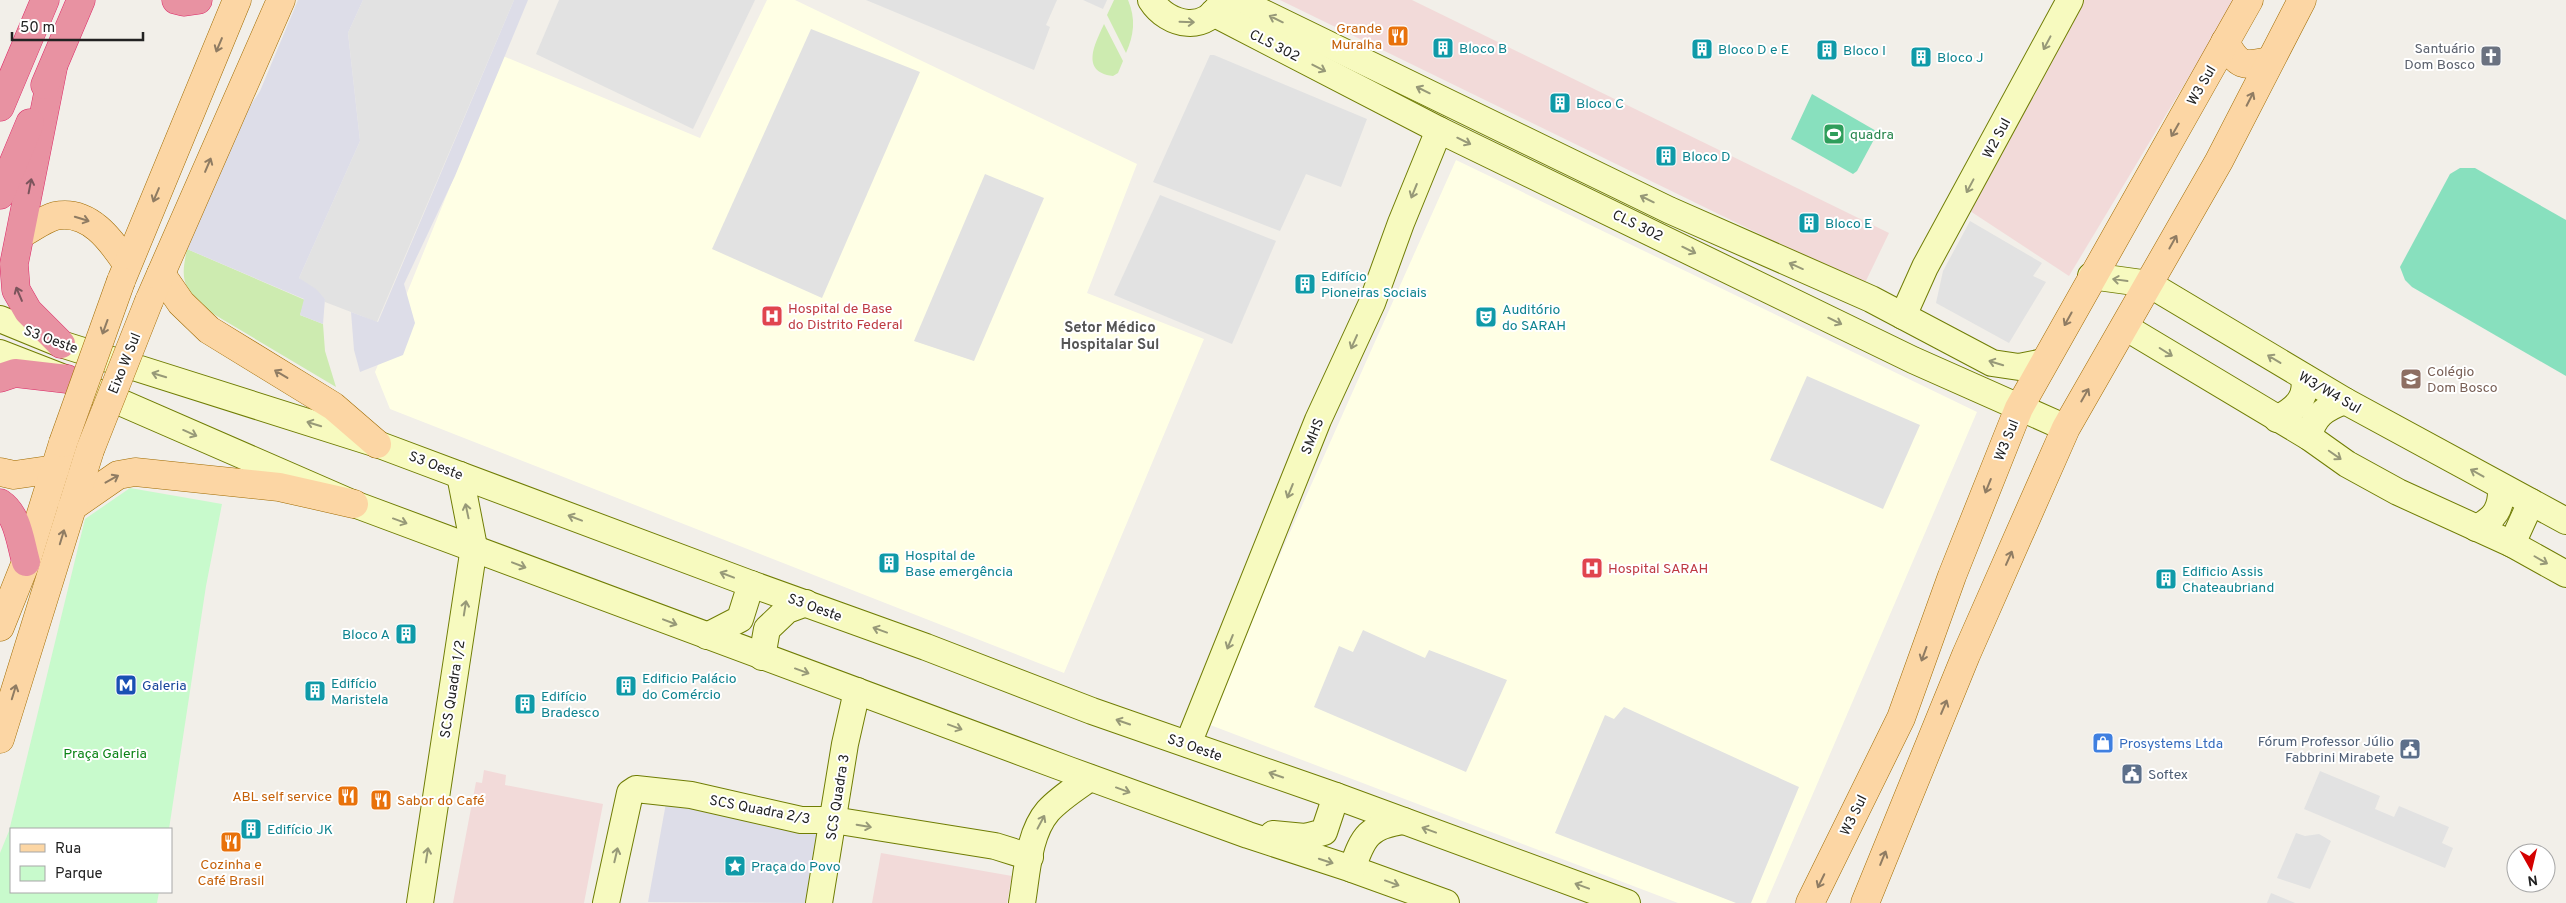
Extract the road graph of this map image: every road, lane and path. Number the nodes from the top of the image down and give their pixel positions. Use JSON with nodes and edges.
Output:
{"nodes":[{"id":1,"x":45,"y":0,"type":"edge"},
{"id":2,"x":81,"y":0,"type":"edge"},
{"id":3,"x":176,"y":0,"type":"edge"},
{"id":4,"x":198,"y":0,"type":"edge"},
{"id":5,"x":237,"y":0,"type":"edge"},
{"id":6,"x":280,"y":0,"type":"edge"},
{"id":7,"x":1151,"y":0,"type":"edge"},
{"id":8,"x":1237,"y":0,"type":"edge"},
{"id":9,"x":2070,"y":0,"type":"edge"},
{"id":10,"x":2248,"y":0,"type":"edge"},
{"id":11,"x":2302,"y":0,"type":"edge"},
{"id":12,"x":1218,"y":7,"type":"edge"},
{"id":13,"x":2225,"y":42,"type":"junction"},
{"id":14,"x":2269,"y":61,"type":"junction"},
{"id":15,"x":53,"y":68,"type":"junction"},
{"id":16,"x":0,"y":70,"type":"edge"},
{"id":17,"x":0,"y":107,"type":"edge"},
{"id":18,"x":1439,"y":130,"type":"junction"},
{"id":19,"x":0,"y":195,"type":"edge"},
{"id":20,"x":21,"y":234,"type":"junction"},
{"id":21,"x":124,"y":273,"type":"junction"},
{"id":22,"x":162,"y":274,"type":"junction"},
{"id":23,"x":1921,"y":276,"type":"junction"},
{"id":24,"x":2091,"y":276,"type":"junction"},
{"id":25,"x":2149,"y":284,"type":"junction"},
{"id":26,"x":1871,"y":299,"type":"junction"},
{"id":27,"x":1903,"y":316,"type":"junction"},
{"id":28,"x":0,"y":319,"type":"edge"},
{"id":29,"x":2125,"y":327,"type":"junction"},
{"id":30,"x":61,"y":344,"type":"junction"},
{"id":31,"x":0,"y":353,"type":"edge"},
{"id":32,"x":1913,"y":360,"type":"junction"},
{"id":33,"x":2044,"y":362,"type":"junction"},
{"id":34,"x":2304,"y":377,"type":"junction"},
{"id":35,"x":0,"y":378,"type":"edge"},
{"id":36,"x":66,"y":379,"type":"junction"},
{"id":37,"x":2345,"y":401,"type":"junction"},
{"id":38,"x":2019,"y":408,"type":"junction"},
{"id":39,"x":2277,"y":419,"type":"junction"},
{"id":40,"x":2066,"y":428,"type":"junction"},
{"id":41,"x":2309,"y":437,"type":"junction"},
{"id":42,"x":377,"y":444,"type":"junction"},
{"id":43,"x":55,"y":469,"type":"junction"},
{"id":44,"x":0,"y":472,"type":"edge"},
{"id":45,"x":460,"y":475,"type":"junction"},
{"id":46,"x":2501,"y":487,"type":"junction"},
{"id":47,"x":2531,"y":502,"type":"junction"},
{"id":48,"x":0,"y":503,"type":"edge"},
{"id":49,"x":354,"y":504,"type":"junction"},
{"id":50,"x":72,"y":507,"type":"junction"},
{"id":51,"x":2566,"y":521,"type":"edge"},
{"id":52,"x":2476,"y":528,"type":"junction"},
{"id":53,"x":2512,"y":544,"type":"junction"},
{"id":54,"x":474,"y":547,"type":"junction"},
{"id":55,"x":26,"y":562,"type":"junction"},
{"id":56,"x":2566,"y":574,"type":"edge"},
{"id":57,"x":1952,"y":576,"type":"junction"},
{"id":58,"x":751,"y":584,"type":"junction"},
{"id":59,"x":806,"y":603,"type":"junction"},
{"id":60,"x":0,"y":627,"type":"edge"},
{"id":61,"x":707,"y":636,"type":"junction"},
{"id":62,"x":1966,"y":655,"type":"junction"},
{"id":63,"x":762,"y":656,"type":"junction"},
{"id":64,"x":858,"y":691,"type":"junction"},
{"id":65,"x":0,"y":739,"type":"edge"},
{"id":66,"x":1188,"y":744,"type":"junction"},
{"id":67,"x":1090,"y":778,"type":"junction"},
{"id":68,"x":1336,"y":796,"type":"junction"},
{"id":69,"x":833,"y":820,"type":"junction"},
{"id":70,"x":1404,"y":821,"type":"junction"},
{"id":71,"x":1248,"y":835,"type":"junction"},
{"id":72,"x":1030,"y":857,"type":"junction"},
{"id":73,"x":1352,"y":869,"type":"junction"},
{"id":74,"x":1436,"y":901,"type":"edge"},
{"id":75,"x":420,"y":903,"type":"edge"},
{"id":76,"x":606,"y":903,"type":"edge"},
{"id":77,"x":819,"y":903,"type":"edge"},
{"id":78,"x":1022,"y":903,"type":"edge"},
{"id":79,"x":1627,"y":903,"type":"edge"},
{"id":80,"x":1810,"y":903,"type":"edge"},
{"id":81,"x":1865,"y":903,"type":"edge"}],
"edges":[{"from":1,"to":16,"type":"highway"},
{"from":1,"to":17,"type":"highway"},
{"from":2,"to":15,"type":"highway"},
{"from":3,"to":4,"type":"highway"},
{"from":5,"to":21,"type":"main road","name":"Eixo W Sul","one_way":true},
{"from":22,"to":6,"type":"main road","name":"Eixo W Sul","one_way":true},
{"from":7,"to":12,"type":"main road","one_way":true},
{"from":26,"to":8,"type":"main road","name":"CLS 302","one_way":true},
{"from":9,"to":23,"type":"main road","name":"W2 Sul","one_way":true},
{"from":10,"to":13,"type":"main road","name":"W3 Sul"},
{"from":11,"to":14,"type":"main road"},
{"from":12,"to":18,"type":"main road","name":"CLS 302","one_way":true},
{"from":13,"to":14,"type":"main road"},
{"from":13,"to":24,"type":"main road","name":"W3 Sul","one_way":true},
{"from":25,"to":14,"type":"main road","one_way":true},
{"from":15,"to":19,"type":"highway"},
{"from":20,"to":15,"type":"highway","one_way":true},
{"from":18,"to":32,"type":"main road","name":"CLS 302","one_way":true},
{"from":18,"to":66,"type":"main road","name":"SMHS","one_way":true},
{"from":20,"to":21,"type":"main road","one_way":true},
{"from":30,"to":20,"type":"highway","one_way":true},
{"from":21,"to":43,"type":"main road","name":"Eixo W Sul","one_way":true,"bridge":true},
{"from":42,"to":22,"type":"main road","one_way":true},
{"from":22,"to":50,"type":"main road","name":"Eixo W Sul","bridge":true},
{"from":23,"to":26,"type":"main road"},
{"from":23,"to":27,"type":"main road","name":"W2 Sul"},
{"from":25,"to":24,"type":"main road","name":"W3/W4 Sul","one_way":true},
{"from":24,"to":33,"type":"main road","name":"W3 Sul","one_way":true},
{"from":25,"to":29,"type":"main road"},
{"from":34,"to":25,"type":"main road","name":"W3/W4 Sul","one_way":true},
{"from":26,"to":27,"type":"main road","name":"CLS 302"},
{"from":27,"to":32,"type":"main road"},
{"from":33,"to":27,"type":"main road","name":"CLS 302","one_way":true},
{"from":28,"to":30,"type":"main road","name":"S3 Oeste"},
{"from":29,"to":39,"type":"main road","one_way":true},
{"from":40,"to":29,"type":"main road","one_way":true},
{"from":42,"to":30,"type":"main road","name":"S3 Oeste","one_way":true},
{"from":31,"to":36,"type":"main road"},
{"from":32,"to":38,"type":"main road","name":"CLS 302"},
{"from":33,"to":38,"type":"main road","name":"W3 Sul"},
{"from":34,"to":37,"type":"main road","name":"W3/W4 Sul"},
{"from":34,"to":39,"type":"main road"},
{"from":35,"to":36,"type":"highway"},
{"from":36,"to":49,"type":"main road","one_way":true},
{"from":37,"to":41,"type":"main road"},
{"from":46,"to":37,"type":"main road","name":"W3/W4 Sul","one_way":true},
{"from":38,"to":40,"type":"main road","name":"CLS 302"},
{"from":38,"to":57,"type":"main road","name":"W3 Sul","one_way":true},
{"from":39,"to":41,"type":"main road"},
{"from":62,"to":40,"type":"main road","one_way":true},
{"from":41,"to":52,"type":"main road","one_way":true},
{"from":42,"to":45,"type":"main road","name":"S3 Oeste"},
{"from":43,"to":44,"type":"main road"},
{"from":43,"to":55,"type":"main road","name":"Eixo W Sul"},
{"from":54,"to":45,"type":"main road","name":"SCS Quadra 1/2","one_way":true},
{"from":58,"to":45,"type":"main road","name":"S3 Oeste","one_way":true},
{"from":46,"to":47,"type":"main road","name":"W3/W4 Sul"},
{"from":46,"to":52,"type":"main road"},
{"from":47,"to":51,"type":"main road","name":"W3/W4 Sul"},
{"from":47,"to":53,"type":"main road"},
{"from":48,"to":55,"type":"highway"},
{"from":50,"to":49,"type":"main road","one_way":true},
{"from":49,"to":54,"type":"main road","one_way":true},
{"from":65,"to":50,"type":"main road","name":"Eixo W Sul","one_way":true},
{"from":52,"to":53,"type":"main road"},
{"from":53,"to":56,"type":"main road","one_way":true},
{"from":54,"to":61,"type":"main road","one_way":true},
{"from":75,"to":54,"type":"main road","name":"SCS Quadra 1/2","one_way":true},
{"from":55,"to":60,"type":"main road","name":"Eixo W Sul"},
{"from":57,"to":62,"type":"main road"},
{"from":57,"to":80,"type":"main road","name":"W3 Sul","one_way":true},
{"from":58,"to":59,"type":"main road","name":"S3 Oeste"},
{"from":58,"to":61,"type":"main road"},
{"from":59,"to":63,"type":"main road"},
{"from":66,"to":59,"type":"main road","name":"S3 Oeste","one_way":true},
{"from":61,"to":63,"type":"main road"},
{"from":81,"to":62,"type":"main road","one_way":true},
{"from":63,"to":64,"type":"main road","one_way":true},
{"from":64,"to":67,"type":"main road","one_way":true},
{"from":64,"to":69,"type":"main road","name":"SCS Quadra 3"},
{"from":68,"to":66,"type":"main road","name":"S3 Oeste","one_way":true},
{"from":67,"to":71,"type":"main road","one_way":true},
{"from":72,"to":67,"type":"main road","one_way":true},
{"from":68,"to":70,"type":"main road","name":"S3 Oeste"},
{"from":68,"to":71,"type":"main road"},
{"from":69,"to":72,"type":"main road","name":"SCS Quadra 2/3","one_way":true},
{"from":76,"to":69,"type":"main road","name":"SCS Quadra 2/3","one_way":true},
{"from":69,"to":77,"type":"main road","name":"SCS Quadra 3"},
{"from":70,"to":73,"type":"main road"},
{"from":79,"to":70,"type":"main road","name":"S3 Oeste","one_way":true},
{"from":71,"to":73,"type":"main road","one_way":true},
{"from":72,"to":78,"type":"main road"},
{"from":73,"to":74,"type":"main road","one_way":true}]}
